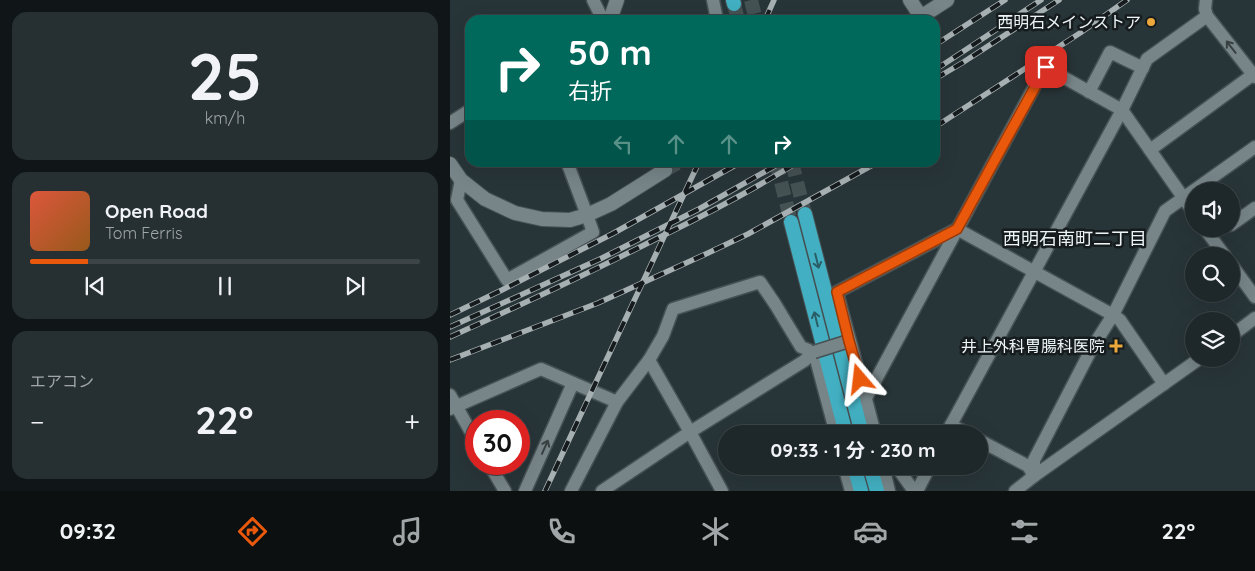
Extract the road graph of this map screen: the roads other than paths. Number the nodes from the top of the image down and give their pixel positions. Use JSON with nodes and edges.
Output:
{"nodes":[{"id":1,"x":593,"y":0,"type":"edge"},
{"id":2,"x":618,"y":0,"type":"edge"},
{"id":3,"x":713,"y":0,"type":"edge"},
{"id":4,"x":910,"y":0,"type":"edge"},
{"id":5,"x":947,"y":0,"type":"edge"},
{"id":6,"x":1207,"y":0,"type":"edge"},
{"id":7,"x":600,"y":15,"type":"edge"},
{"id":8,"x":612,"y":15,"type":"edge"},
{"id":9,"x":716,"y":15,"type":"edge"},
{"id":10,"x":916,"y":15,"type":"edge"},
{"id":11,"x":924,"y":15,"type":"edge"},
{"id":12,"x":1207,"y":16,"type":"junction"},
{"id":13,"x":1143,"y":68,"type":"junction"},
{"id":14,"x":1254,"y":75,"type":"edge"},
{"id":15,"x":1089,"y":92,"type":"junction"},
{"id":16,"x":1122,"y":110,"type":"junction"},
{"id":17,"x":465,"y":113,"type":"edge"},
{"id":18,"x":450,"y":123,"type":"edge"},
{"id":19,"x":1255,"y":147,"type":"edge"},
{"id":20,"x":1150,"y":150,"type":"junction"},
{"id":21,"x":450,"y":164,"type":"edge"},
{"id":22,"x":569,"y":167,"type":"edge"},
{"id":23,"x":662,"y":167,"type":"tunnel mouth"},
{"id":24,"x":461,"y":180,"type":"junction"},
{"id":25,"x":1183,"y":198,"type":"junction"},
{"id":26,"x":1185,"y":201,"type":"edge"},
{"id":27,"x":1255,"y":208,"type":"edge"},
{"id":28,"x":805,"y":214,"type":"tunnel mouth"},
{"id":29,"x":588,"y":215,"type":"junction"},
{"id":30,"x":1240,"y":219,"type":"edge"},
{"id":31,"x":791,"y":222,"type":"tunnel mouth"},
{"id":32,"x":957,"y":229,"type":"junction"},
{"id":33,"x":1034,"y":271,"type":"junction"},
{"id":34,"x":1240,"y":276,"type":"edge"},
{"id":35,"x":1255,"y":297,"type":"edge"},
{"id":36,"x":1112,"y":315,"type":"junction"},
{"id":37,"x":1255,"y":318,"type":"edge"},
{"id":38,"x":1240,"y":329,"type":"edge"},
{"id":39,"x":849,"y":341,"type":"junction"},
{"id":40,"x":814,"y":352,"type":"junction"},
{"id":41,"x":649,"y":360,"type":"junction"},
{"id":42,"x":1188,"y":367,"type":"edge"},
{"id":43,"x":573,"y":383,"type":"junction"},
{"id":44,"x":1164,"y":384,"type":"junction"},
{"id":45,"x":866,"y":398,"type":"junction"},
{"id":46,"x":617,"y":402,"type":"junction"},
{"id":47,"x":452,"y":403,"type":"edge"},
{"id":48,"x":465,"y":424,"type":"edge"},
{"id":49,"x":834,"y":425,"type":"edge"},
{"id":50,"x":844,"y":425,"type":"edge"},
{"id":51,"x":860,"y":425,"type":"edge"},
{"id":52,"x":873,"y":425,"type":"edge"},
{"id":53,"x":951,"y":425,"type":"edge"},
{"id":54,"x":690,"y":432,"type":"junction"},
{"id":55,"x":988,"y":445,"type":"edge"},
{"id":56,"x":496,"y":475,"type":"edge"},
{"id":57,"x":847,"y":475,"type":"edge"},
{"id":58,"x":857,"y":475,"type":"edge"},
{"id":59,"x":873,"y":475,"type":"edge"},
{"id":60,"x":885,"y":475,"type":"edge"},
{"id":61,"x":903,"y":475,"type":"edge"},
{"id":62,"x":925,"y":475,"type":"edge"},
{"id":63,"x":1034,"y":476,"type":"junction"},
{"id":64,"x":505,"y":491,"type":"edge"},
{"id":65,"x":525,"y":491,"type":"edge"},
{"id":66,"x":571,"y":491,"type":"edge"},
{"id":67,"x":602,"y":491,"type":"edge"},
{"id":68,"x":722,"y":491,"type":"edge"},
{"id":69,"x":851,"y":491,"type":"edge"},
{"id":70,"x":861,"y":491,"type":"edge"},
{"id":71,"x":877,"y":491,"type":"edge"},
{"id":72,"x":889,"y":491,"type":"edge"},
{"id":73,"x":915,"y":491,"type":"edge"},
{"id":74,"x":1015,"y":491,"type":"edge"}],
"edges":[{"from":1,"to":7,"type":"street"},
{"from":2,"to":8,"type":"street"},
{"from":3,"to":9,"type":"street"},
{"from":4,"to":10,"type":"street"},
{"from":5,"to":11,"type":"street"},
{"from":6,"to":12,"type":"street"},
{"from":12,"to":13,"type":"street"},
{"from":14,"to":12,"type":"street","one_way":true},
{"from":13,"to":15,"type":"street"},
{"from":13,"to":16,"type":"street"},
{"from":14,"to":20,"type":"street"},
{"from":15,"to":16,"type":"street"},
{"from":15,"to":32,"type":"street"},
{"from":16,"to":20,"type":"street"},
{"from":16,"to":33,"type":"street"},
{"from":17,"to":18,"type":"street"},
{"from":19,"to":25,"type":"street"},
{"from":20,"to":25,"type":"street"},
{"from":21,"to":24,"type":"street"},
{"from":22,"to":29,"type":"street"},
{"from":23,"to":29,"type":"street"},
{"from":24,"to":29,"type":"street"},
{"from":24,"to":29,"type":"street"},
{"from":25,"to":26,"type":"street"},
{"from":25,"to":36,"type":"street"},
{"from":27,"to":30,"type":"street"},
{"from":28,"to":51,"type":"highway","one_way":true},
{"from":50,"to":31,"type":"highway","one_way":true},
{"from":32,"to":33,"type":"street"},
{"from":32,"to":39,"type":"street"},
{"from":32,"to":45,"type":"street"},
{"from":33,"to":36,"type":"street"},
{"from":33,"to":53,"type":"street"},
{"from":34,"to":35,"type":"street"},
{"from":36,"to":44,"type":"street"},
{"from":36,"to":63,"type":"street"},
{"from":37,"to":38,"type":"street"},
{"from":39,"to":40,"type":"street","bridge":true},
{"from":39,"to":45,"type":"street"},
{"from":40,"to":41,"type":"street"},
{"from":40,"to":49,"type":"street"},
{"from":40,"to":54,"type":"street"},
{"from":41,"to":46,"type":"street"},
{"from":41,"to":54,"type":"street"},
{"from":42,"to":44,"type":"street"},
{"from":43,"to":46,"type":"street"},
{"from":43,"to":47,"type":"street"},
{"from":65,"to":43,"type":"street","one_way":true},
{"from":44,"to":63,"type":"street"},
{"from":45,"to":52,"type":"street"},
{"from":46,"to":66,"type":"street"},
{"from":47,"to":48,"type":"street"},
{"from":54,"to":67,"type":"street"},
{"from":54,"to":68,"type":"street"},
{"from":55,"to":63,"type":"street"},
{"from":56,"to":64,"type":"street"},
{"from":57,"to":69,"type":"street"},
{"from":58,"to":70,"type":"highway"},
{"from":59,"to":71,"type":"highway"},
{"from":60,"to":72,"type":"street"},
{"from":61,"to":73,"type":"street"},
{"from":62,"to":73,"type":"street"},
{"from":63,"to":74,"type":"street"}]}
